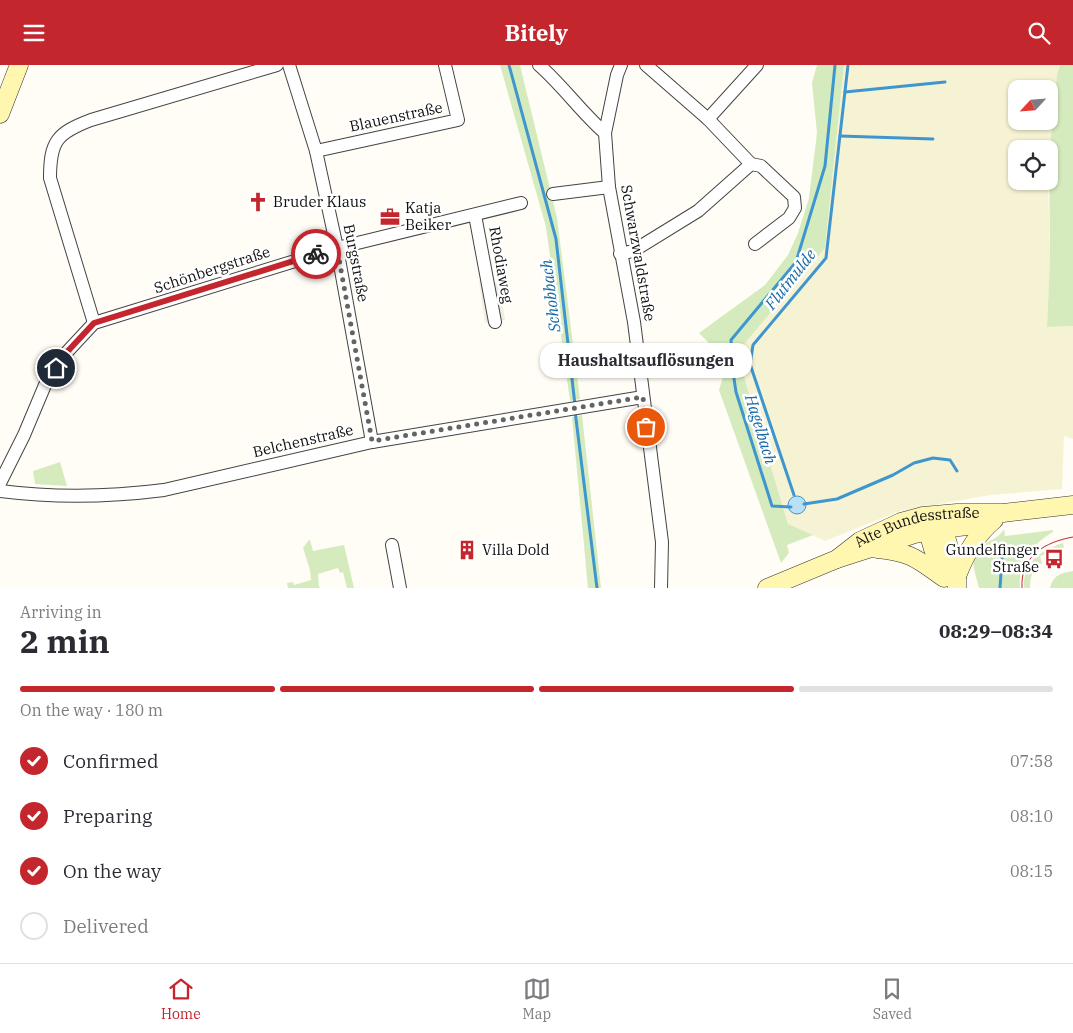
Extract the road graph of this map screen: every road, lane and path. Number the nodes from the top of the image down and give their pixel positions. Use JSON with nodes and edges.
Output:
{"nodes":[{"id":1,"x":19,"y":65,"type":"edge"},
{"id":2,"x":277,"y":65,"type":"edge"},
{"id":3,"x":289,"y":65,"type":"edge"},
{"id":4,"x":445,"y":65,"type":"edge"},
{"id":5,"x":539,"y":65,"type":"edge"},
{"id":6,"x":621,"y":65,"type":"edge"},
{"id":7,"x":646,"y":65,"type":"edge"},
{"id":8,"x":758,"y":65,"type":"edge"},
{"id":9,"x":0,"y":114,"type":"edge"},
{"id":10,"x":708,"y":119,"type":"junction"},
{"id":11,"x":605,"y":133,"type":"junction"},
{"id":12,"x":316,"y":151,"type":"junction"},
{"id":13,"x":751,"y":164,"type":"junction"},
{"id":14,"x":609,"y":187,"type":"junction"},
{"id":15,"x":553,"y":195,"type":"dead end"},
{"id":16,"x":521,"y":203,"type":"dead end"},
{"id":17,"x":475,"y":215,"type":"junction"},
{"id":18,"x":755,"y":244,"type":"dead end"},
{"id":19,"x":337,"y":248,"type":"junction"},
{"id":20,"x":620,"y":254,"type":"junction"},
{"id":21,"x":495,"y":322,"type":"dead end"},
{"id":22,"x":94,"y":323,"type":"junction"},
{"id":23,"x":643,"y":397,"type":"junction"},
{"id":24,"x":372,"y":441,"type":"junction"},
{"id":25,"x":0,"y":483,"type":"edge"},
{"id":26,"x":0,"y":491,"type":"edge"},
{"id":27,"x":1068,"y":506,"type":"edge"},
{"id":28,"x":997,"y":518,"type":"junction"},
{"id":29,"x":933,"y":523,"type":"junction"},
{"id":30,"x":392,"y":545,"type":"dead end"},
{"id":31,"x":869,"y":548,"type":"junction"},
{"id":32,"x":837,"y":559,"type":"junction"},
{"id":33,"x":952,"y":582,"type":"edge"},
{"id":34,"x":400,"y":588,"type":"edge"},
{"id":35,"x":662,"y":588,"type":"edge"},
{"id":36,"x":767,"y":588,"type":"edge"}],
"edges":[{"from":1,"to":9,"type":"street"},
{"from":2,"to":22,"type":"street"},
{"from":3,"to":12,"type":"street","name":"Burgstraße"},
{"from":4,"to":12,"type":"street","name":"Blauenstraße"},
{"from":5,"to":11,"type":"street"},
{"from":6,"to":11,"type":"street","name":"Schwarzwaldstraße"},
{"from":7,"to":10,"type":"street"},
{"from":8,"to":10,"type":"street"},
{"from":10,"to":13,"type":"street"},
{"from":11,"to":14,"type":"street","name":"Schwarzwaldstraße"},
{"from":12,"to":19,"type":"street","name":"Burgstraße"},
{"from":13,"to":18,"type":"street"},
{"from":13,"to":20,"type":"street"},
{"from":14,"to":15,"type":"street"},
{"from":14,"to":20,"type":"street","name":"Schwarzwaldstraße"},
{"from":16,"to":17,"type":"street","name":"Schönbergstraße"},
{"from":17,"to":19,"type":"street","name":"Schönbergstraße"},
{"from":17,"to":21,"type":"street","name":"Rhodiaweg"},
{"from":19,"to":22,"type":"street","name":"Schönbergstraße"},
{"from":19,"to":24,"type":"street","name":"Burgstraße"},
{"from":20,"to":23,"type":"street","name":"Schwarzwaldstraße"},
{"from":22,"to":25,"type":"street","name":"Schönbergstraße"},
{"from":23,"to":24,"type":"street","name":"Belchenstraße"},
{"from":23,"to":35,"type":"street","name":"Schwarzwaldstraße"},
{"from":24,"to":26,"type":"street","name":"Belchenstraße"},
{"from":27,"to":28,"type":"street","name":"Alte Bundesstraße"},
{"from":28,"to":29,"type":"street","name":"Alte Bundesstraße"},
{"from":28,"to":33,"type":"street"},
{"from":29,"to":31,"type":"street","name":"Alte Bundesstraße"},
{"from":29,"to":32,"type":"street","name":"Alte Bundesstraße"},
{"from":29,"to":33,"type":"street"},
{"from":30,"to":34,"type":"street"},
{"from":31,"to":32,"type":"street","name":"Alte Bundesstraße"},
{"from":31,"to":33,"type":"street"},
{"from":32,"to":36,"type":"street","name":"Alte Bundesstraße"}]}
